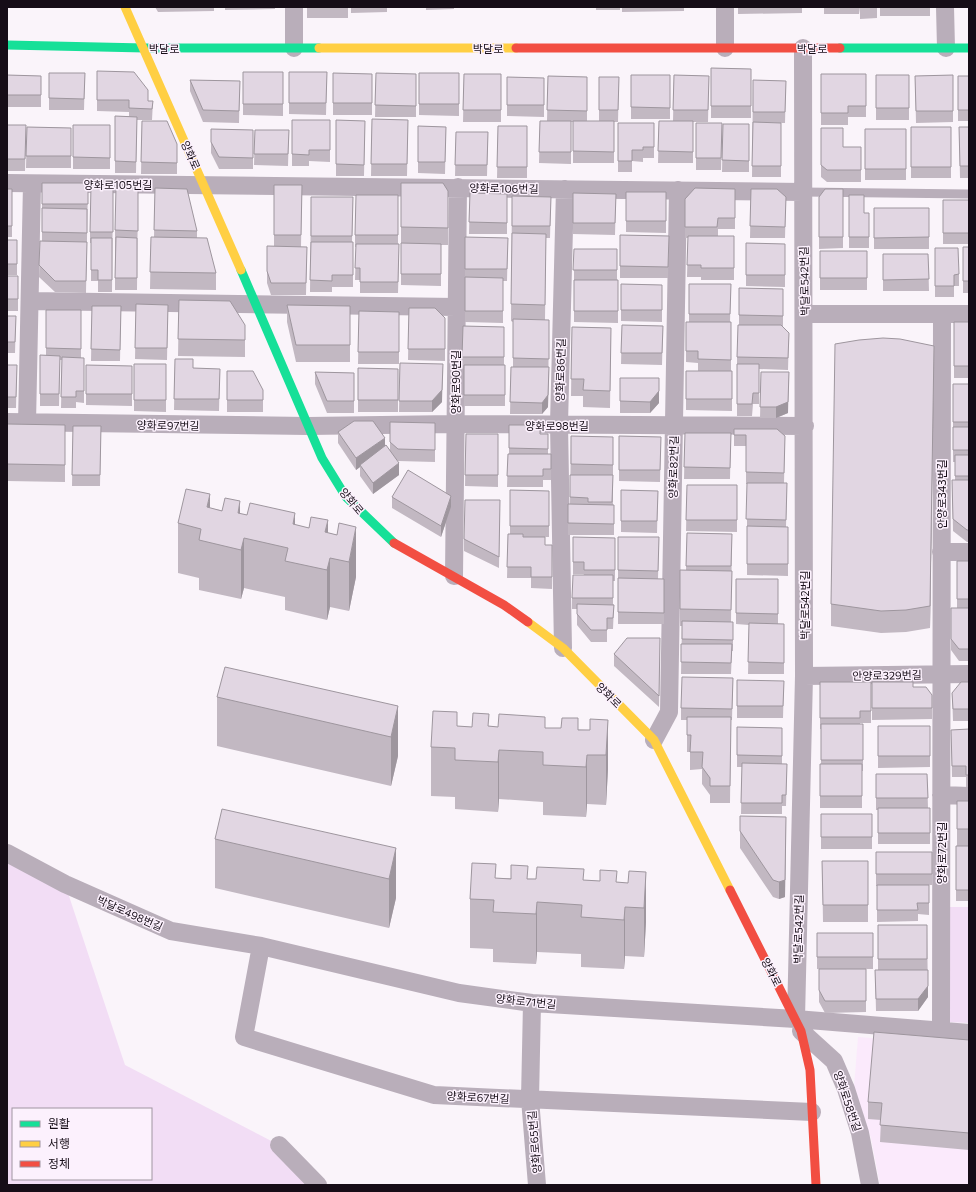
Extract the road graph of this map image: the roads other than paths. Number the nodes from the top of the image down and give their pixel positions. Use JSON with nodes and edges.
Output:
{"nodes":[{"id":1,"x":125,"y":7,"type":"edge"},
{"id":2,"x":294,"y":7,"type":"edge"},
{"id":3,"x":725,"y":7,"type":"edge"},
{"id":4,"x":945,"y":7,"type":"edge"},
{"id":5,"x":7,"y":45,"type":"edge"},
{"id":6,"x":145,"y":48,"type":"junction"},
{"id":7,"x":294,"y":48,"type":"junction"},
{"id":8,"x":725,"y":48,"type":"junction"},
{"id":9,"x":803,"y":48,"type":"junction"},
{"id":10,"x":946,"y":48,"type":"junction"},
{"id":11,"x":969,"y":48,"type":"edge"},
{"id":12,"x":7,"y":183,"type":"edge"},
{"id":13,"x":32,"y":184,"type":"junction"},
{"id":14,"x":204,"y":184,"type":"junction"},
{"id":15,"x":458,"y":187,"type":"junction"},
{"id":16,"x":565,"y":189,"type":"junction"},
{"id":17,"x":678,"y":190,"type":"junction"},
{"id":18,"x":803,"y":192,"type":"junction"},
{"id":19,"x":969,"y":194,"type":"edge"},
{"id":20,"x":30,"y":301,"type":"junction"},
{"id":21,"x":256,"y":303,"type":"junction"},
{"id":22,"x":456,"y":307,"type":"junction"},
{"id":23,"x":804,"y":314,"type":"junction"},
{"id":24,"x":942,"y":314,"type":"junction"},
{"id":25,"x":969,"y":314,"type":"edge"},
{"id":26,"x":7,"y":422,"type":"edge"},
{"id":27,"x":27,"y":423,"type":"junction"},
{"id":28,"x":455,"y":424,"type":"junction"},
{"id":29,"x":559,"y":424,"type":"junction"},
{"id":30,"x":308,"y":426,"type":"junction"},
{"id":31,"x":674,"y":426,"type":"junction"},
{"id":32,"x":805,"y":426,"type":"junction"},
{"id":33,"x":941,"y":552,"type":"junction"},
{"id":34,"x":969,"y":552,"type":"edge"},
{"id":35,"x":454,"y":576,"type":"junction"},
{"id":36,"x":563,"y":648,"type":"junction"},
{"id":37,"x":941,"y":674,"type":"junction"},
{"id":38,"x":969,"y":674,"type":"edge"},
{"id":39,"x":804,"y":676,"type":"junction"},
{"id":40,"x":654,"y":740,"type":"junction"},
{"id":41,"x":941,"y":795,"type":"junction"},
{"id":42,"x":969,"y":796,"type":"edge"},
{"id":43,"x":7,"y":853,"type":"edge"},
{"id":44,"x":261,"y":946,"type":"junction"},
{"id":45,"x":532,"y":1003,"type":"junction"},
{"id":46,"x":798,"y":1025,"type":"junction"},
{"id":47,"x":940,"y":1031,"type":"junction"},
{"id":48,"x":969,"y":1034,"type":"edge"},
{"id":49,"x":530,"y":1099,"type":"junction"},
{"id":50,"x":812,"y":1112,"type":"junction"},
{"id":51,"x":279,"y":1145,"type":"dead end"},
{"id":52,"x":318,"y":1185,"type":"edge"},
{"id":53,"x":537,"y":1185,"type":"edge"},
{"id":54,"x":816,"y":1185,"type":"edge"},
{"id":55,"x":870,"y":1185,"type":"edge"}],
"edges":[{"from":1,"to":6,"type":"street","name":"양화로"},
{"from":2,"to":7,"type":"street"},
{"from":3,"to":8,"type":"street"},
{"from":4,"to":10,"type":"street"},
{"from":5,"to":6,"type":"street","name":"박달로"},
{"from":6,"to":7,"type":"street","name":"박달로"},
{"from":6,"to":14,"type":"street","name":"양화로"},
{"from":7,"to":8,"type":"street","name":"박달로"},
{"from":8,"to":9,"type":"street","name":"박달로"},
{"from":9,"to":10,"type":"street","name":"박달로"},
{"from":9,"to":18,"type":"street","name":"박달로542번길"},
{"from":10,"to":11,"type":"street","name":"박달로"},
{"from":12,"to":13,"type":"street","name":"양화로105번길"},
{"from":13,"to":14,"type":"street","name":"양화로105번길"},
{"from":13,"to":20,"type":"street"},
{"from":14,"to":15,"type":"street","name":"양화로106번길"},
{"from":14,"to":21,"type":"street","name":"양화로"},
{"from":15,"to":16,"type":"street","name":"양화로106번길"},
{"from":15,"to":22,"type":"street","name":"양화로90번길"},
{"from":16,"to":17,"type":"street","name":"양화로106번길"},
{"from":16,"to":29,"type":"street","name":"양화로86번길"},
{"from":17,"to":18,"type":"street","name":"양화로106번길"},
{"from":17,"to":31,"type":"street","name":"양화로82번길"},
{"from":18,"to":19,"type":"lane"},
{"from":18,"to":23,"type":"street","name":"박달로542번길"},
{"from":20,"to":21,"type":"street"},
{"from":20,"to":27,"type":"street"},
{"from":21,"to":22,"type":"street"},
{"from":21,"to":30,"type":"street","name":"양화로"},
{"from":22,"to":28,"type":"street","name":"양화로90번길"},
{"from":23,"to":24,"type":"street"},
{"from":23,"to":32,"type":"street","name":"박달로542번길"},
{"from":24,"to":25,"type":"street"},
{"from":24,"to":33,"type":"street","name":"안양로343번길"},
{"from":26,"to":27,"type":"street","name":"양화로97번길"},
{"from":27,"to":30,"type":"street","name":"양화로97번길"},
{"from":28,"to":29,"type":"street","name":"양화로98번길"},
{"from":28,"to":30,"type":"street","name":"양화로98번길"},
{"from":28,"to":35,"type":"street","name":"양화로90번길"},
{"from":29,"to":31,"type":"street","name":"양화로98번길"},
{"from":29,"to":36,"type":"street","name":"양화로86번길"},
{"from":30,"to":35,"type":"street","name":"양화로"},
{"from":31,"to":32,"type":"street","name":"양화로98번길"},
{"from":31,"to":40,"type":"street","name":"양화로82번길"},
{"from":32,"to":39,"type":"street","name":"박달로542번길"},
{"from":33,"to":34,"type":"street"},
{"from":33,"to":37,"type":"street","name":"안양로343번길"},
{"from":35,"to":36,"type":"street","name":"양화로"},
{"from":36,"to":40,"type":"street","name":"양화로"},
{"from":37,"to":38,"type":"street","name":"안양로329번길"},
{"from":37,"to":39,"type":"street","name":"안양로329번길"},
{"from":37,"to":41,"type":"street","name":"양화로72번길"},
{"from":39,"to":46,"type":"street","name":"박달로542번길"},
{"from":40,"to":46,"type":"street","name":"양화로"},
{"from":41,"to":42,"type":"street"},
{"from":41,"to":47,"type":"street","name":"양화로72번길"},
{"from":43,"to":44,"type":"street","name":"박달로498번길"},
{"from":44,"to":45,"type":"street","name":"양화로71번길"},
{"from":44,"to":49,"type":"street","name":"양화로67번길"},
{"from":45,"to":46,"type":"street","name":"양화로71번길"},
{"from":45,"to":49,"type":"street","name":"양화로65번길"},
{"from":46,"to":47,"type":"street"},
{"from":46,"to":50,"type":"street","name":"양화로"},
{"from":46,"to":55,"type":"street","name":"양화로58번길"},
{"from":47,"to":48,"type":"street"},
{"from":49,"to":50,"type":"street","name":"양화로67번길"},
{"from":49,"to":53,"type":"street","name":"양화로65번길"},
{"from":50,"to":54,"type":"street","name":"양화로"},
{"from":51,"to":52,"type":"street"}]}
